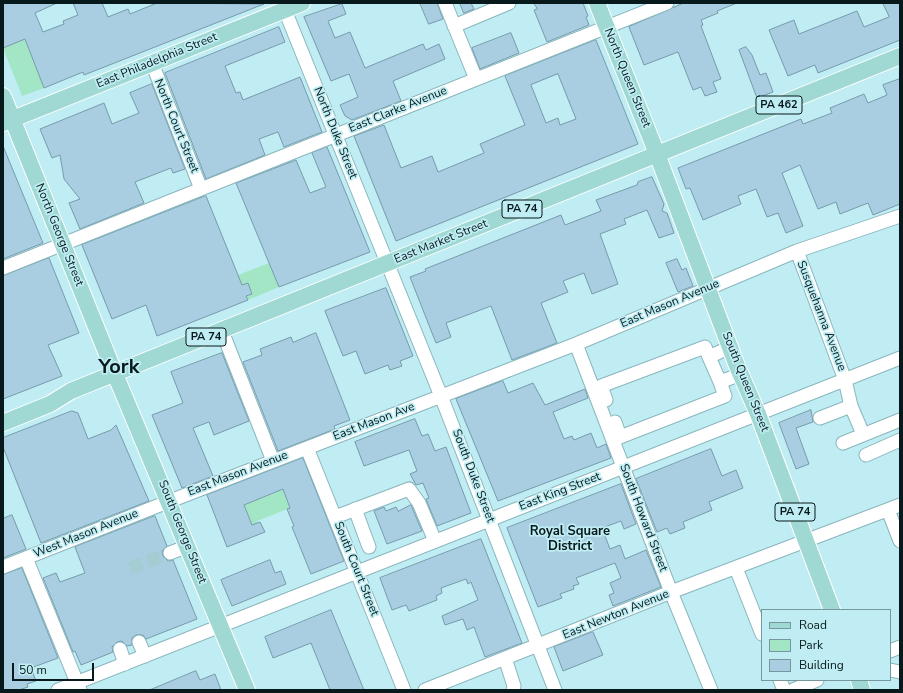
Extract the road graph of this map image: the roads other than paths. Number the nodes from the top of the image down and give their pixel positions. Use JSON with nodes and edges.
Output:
{"nodes":[{"id":1,"x":302,"y":3,"type":"edge"},
{"id":2,"x":445,"y":3,"type":"edge"},
{"id":3,"x":509,"y":3,"type":"edge"},
{"id":4,"x":597,"y":3,"type":"edge"},
{"id":5,"x":667,"y":3,"type":"edge"},
{"id":6,"x":283,"y":7,"type":"edge"},
{"id":7,"x":454,"y":26,"type":"junction"},
{"id":8,"x":606,"y":27,"type":"junction"},
{"id":9,"x":900,"y":56,"type":"edge"},
{"id":10,"x":152,"y":63,"type":"junction"},
{"id":11,"x":476,"y":79,"type":"junction"},
{"id":12,"x":3,"y":96,"type":"edge"},
{"id":13,"x":8,"y":121,"type":"edge"},
{"id":14,"x":336,"y":135,"type":"junction"},
{"id":15,"x":657,"y":154,"type":"junction"},
{"id":16,"x":201,"y":189,"type":"junction"},
{"id":17,"x":900,"y":216,"type":"edge"},
{"id":18,"x":63,"y":244,"type":"junction"},
{"id":19,"x":797,"y":251,"type":"junction"},
{"id":20,"x":387,"y":264,"type":"junction"},
{"id":21,"x":3,"y":268,"type":"edge"},
{"id":22,"x":708,"y":288,"type":"junction"},
{"id":23,"x":222,"y":331,"type":"junction"},
{"id":24,"x":576,"y":344,"type":"junction"},
{"id":25,"x":730,"y":347,"type":"junction"},
{"id":26,"x":709,"y":357,"type":"junction"},
{"id":27,"x":900,"y":358,"type":"edge"},
{"id":28,"x":115,"y":374,"type":"junction"},
{"id":29,"x":741,"y":374,"type":"junction"},
{"id":30,"x":845,"y":380,"type":"junction"},
{"id":31,"x":720,"y":382,"type":"junction"},
{"id":32,"x":441,"y":396,"type":"junction"},
{"id":33,"x":851,"y":406,"type":"junction"},
{"id":34,"x":758,"y":414,"type":"junction"},
{"id":35,"x":820,"y":418,"type":"dead end"},
{"id":36,"x":900,"y":420,"type":"edge"},
{"id":37,"x":3,"y":423,"type":"edge"},
{"id":38,"x":863,"y":434,"type":"junction"},
{"id":39,"x":900,"y":440,"type":"edge"},
{"id":40,"x":842,"y":443,"type":"dead end"},
{"id":41,"x":307,"y":448,"type":"junction"},
{"id":42,"x":866,"y":455,"type":"dead end"},
{"id":43,"x":273,"y":461,"type":"junction"},
{"id":44,"x":624,"y":467,"type":"junction"},
{"id":45,"x":170,"y":501,"type":"junction"},
{"id":46,"x":894,"y":508,"type":"edge"},
{"id":47,"x":355,"y":509,"type":"junction"},
{"id":48,"x":335,"y":517,"type":"junction"},
{"id":49,"x":490,"y":519,"type":"junction"},
{"id":50,"x":435,"y":541,"type":"junction"},
{"id":51,"x":806,"y":541,"type":"junction"},
{"id":52,"x":900,"y":541,"type":"edge"},
{"id":53,"x":188,"y":546,"type":"junction"},
{"id":54,"x":369,"y":547,"type":"dead end"},
{"id":55,"x":170,"y":553,"type":"tunnel mouth"},
{"id":56,"x":26,"y":558,"type":"junction"},
{"id":57,"x":3,"y":567,"type":"edge"},
{"id":58,"x":736,"y":568,"type":"junction"},
{"id":59,"x":357,"y":572,"type":"junction"},
{"id":60,"x":671,"y":592,"type":"junction"},
{"id":61,"x":832,"y":609,"type":"edge"},
{"id":62,"x":221,"y":626,"type":"junction"},
{"id":63,"x":761,"y":631,"type":"edge"},
{"id":64,"x":139,"y":642,"type":"dead end"},
{"id":65,"x":537,"y":646,"type":"junction"},
{"id":66,"x":120,"y":649,"type":"dead end"},
{"id":67,"x":145,"y":656,"type":"junction"},
{"id":68,"x":505,"y":658,"type":"junction"},
{"id":69,"x":125,"y":664,"type":"junction"},
{"id":70,"x":815,"y":681,"type":"edge"},
{"id":71,"x":79,"y":686,"type":"edge"},
{"id":72,"x":800,"y":687,"type":"edge"},
{"id":73,"x":58,"y":690,"type":"edge"},
{"id":74,"x":247,"y":690,"type":"edge"},
{"id":75,"x":404,"y":690,"type":"edge"},
{"id":76,"x":426,"y":690,"type":"edge"},
{"id":77,"x":513,"y":690,"type":"edge"},
{"id":78,"x":555,"y":690,"type":"edge"},
{"id":79,"x":711,"y":690,"type":"edge"}],
"edges":[{"from":1,"to":6,"type":"main road","name":"East Philadelphia Street"},
{"from":2,"to":7,"type":"street"},
{"from":3,"to":7,"type":"street"},
{"from":4,"to":8,"type":"main road","name":"North Queen Street","number":"PA 74"},
{"from":5,"to":8,"type":"street","name":"East Clarke Avenue"},
{"from":6,"to":10,"type":"main road","name":"East Philadelphia Street"},
{"from":6,"to":14,"type":"street","name":"North Duke Street"},
{"from":7,"to":11,"type":"street"},
{"from":8,"to":11,"type":"street","name":"East Clarke Avenue"},
{"from":8,"to":15,"type":"main road","name":"North Queen Street","number":"PA 74"},
{"from":9,"to":15,"type":"main road","name":"East Market Street","number":"PA 462"},
{"from":10,"to":13,"type":"main road","name":"East Philadelphia Street"},
{"from":10,"to":16,"type":"street","name":"North Court Street"},
{"from":11,"to":14,"type":"street","name":"East Clarke Avenue"},
{"from":12,"to":13,"type":"main road","name":"North George Street"},
{"from":13,"to":18,"type":"main road","name":"North George Street"},
{"from":14,"to":16,"type":"street","name":"East Clarke Avenue"},
{"from":14,"to":20,"type":"street","name":"North Duke Street"},
{"from":15,"to":20,"type":"main road","name":"East Market Street","number":"PA 74"},
{"from":15,"to":22,"type":"main road","name":"South Queen Street","number":"PA 74"},
{"from":16,"to":18,"type":"street","name":"East Clarke Avenue"},
{"from":17,"to":19,"type":"street","name":"East Mason Avenue"},
{"from":18,"to":21,"type":"street","name":"East Clarke Avenue"},
{"from":18,"to":28,"type":"main road","name":"North George Street"},
{"from":19,"to":22,"type":"street","name":"East Mason Avenue"},
{"from":19,"to":30,"type":"street","name":"Susquehanna Avenue"},
{"from":20,"to":23,"type":"main road","name":"East Market Street","number":"PA 74"},
{"from":20,"to":32,"type":"street","name":"South Duke Street"},
{"from":22,"to":24,"type":"street","name":"East Mason Avenue"},
{"from":22,"to":25,"type":"main road","name":"South Queen Street","number":"PA 74"},
{"from":23,"to":28,"type":"main road","name":"East Market Street","number":"PA 74"},
{"from":23,"to":43,"type":"street"},
{"from":24,"to":32,"type":"street","name":"East Mason Avenue"},
{"from":24,"to":44,"type":"street","name":"South Howard Street"},
{"from":25,"to":26,"type":"street"},
{"from":25,"to":29,"type":"main road","name":"South Queen Street","number":"PA 74"},
{"from":26,"to":31,"type":"street"},
{"from":26,"to":31,"type":"street"},
{"from":27,"to":30,"type":"street","name":"East King Street"},
{"from":28,"to":37,"type":"main road","number":"PA 74"},
{"from":28,"to":45,"type":"main road","name":"South George Street"},
{"from":29,"to":31,"type":"street"},
{"from":29,"to":34,"type":"main road","name":"South Queen Street","number":"PA 74"},
{"from":30,"to":33,"type":"street","name":"Susquehanna Avenue"},
{"from":30,"to":34,"type":"street","name":"East King Street"},
{"from":32,"to":41,"type":"street","name":"East Mason Ave"},
{"from":32,"to":49,"type":"street","name":"South Duke Street"},
{"from":33,"to":35,"type":"street"},
{"from":33,"to":38,"type":"street","name":"Susquehanna Avenue"},
{"from":34,"to":44,"type":"street","name":"East King Street"},
{"from":34,"to":51,"type":"main road","name":"South Queen Street","number":"PA 74"},
{"from":36,"to":38,"type":"street"},
{"from":38,"to":40,"type":"street"},
{"from":39,"to":42,"type":"street"},
{"from":41,"to":43,"type":"street","name":"East Mason Avenue"},
{"from":41,"to":48,"type":"street","name":"South Court Street"},
{"from":43,"to":45,"type":"street","name":"East Mason Avenue"},
{"from":44,"to":49,"type":"street","name":"East King Street"},
{"from":44,"to":60,"type":"street","name":"South Howard Street"},
{"from":45,"to":53,"type":"main road","name":"South George Street"},
{"from":45,"to":56,"type":"street","name":"West Mason Avenue"},
{"from":46,"to":51,"type":"street","name":"East Newton Avenue"},
{"from":46,"to":52,"type":"street"},
{"from":47,"to":48,"type":"street"},
{"from":47,"to":50,"type":"street"},
{"from":47,"to":54,"type":"street"},
{"from":48,"to":59,"type":"street","name":"South Court Street"},
{"from":49,"to":50,"type":"street","name":"East King Street"},
{"from":49,"to":65,"type":"street","name":"South Duke Street"},
{"from":50,"to":59,"type":"street","name":"East King Street"},
{"from":51,"to":58,"type":"street","name":"East Newton Avenue"},
{"from":51,"to":61,"type":"main road","name":"South Queen Street","number":"PA 74"},
{"from":53,"to":55,"type":"street"},
{"from":53,"to":62,"type":"main road","name":"South George Street"},
{"from":56,"to":57,"type":"street","name":"West Mason Avenue"},
{"from":56,"to":71,"type":"street"},
{"from":58,"to":60,"type":"street","name":"East Newton Avenue"},
{"from":58,"to":63,"type":"street"},
{"from":59,"to":62,"type":"street","name":"East King Street"},
{"from":59,"to":75,"type":"street","name":"South Court Street"},
{"from":60,"to":65,"type":"street","name":"East Newton Avenue"},
{"from":60,"to":79,"type":"street","name":"South Howard Street"},
{"from":62,"to":67,"type":"street","name":"East King Street"},
{"from":62,"to":74,"type":"main road","name":"South George Street"},
{"from":64,"to":67,"type":"street"},
{"from":65,"to":68,"type":"street","name":"East Newton Avenue"},
{"from":65,"to":78,"type":"street","name":"South Duke Street"},
{"from":66,"to":69,"type":"street"},
{"from":67,"to":69,"type":"street","name":"East King Street"},
{"from":68,"to":76,"type":"street","name":"East Newton Avenue"},
{"from":68,"to":77,"type":"street"},
{"from":69,"to":71,"type":"street","name":"East King Street"},
{"from":70,"to":72,"type":"street"},
{"from":71,"to":73,"type":"street","name":"East King Street"}]}
